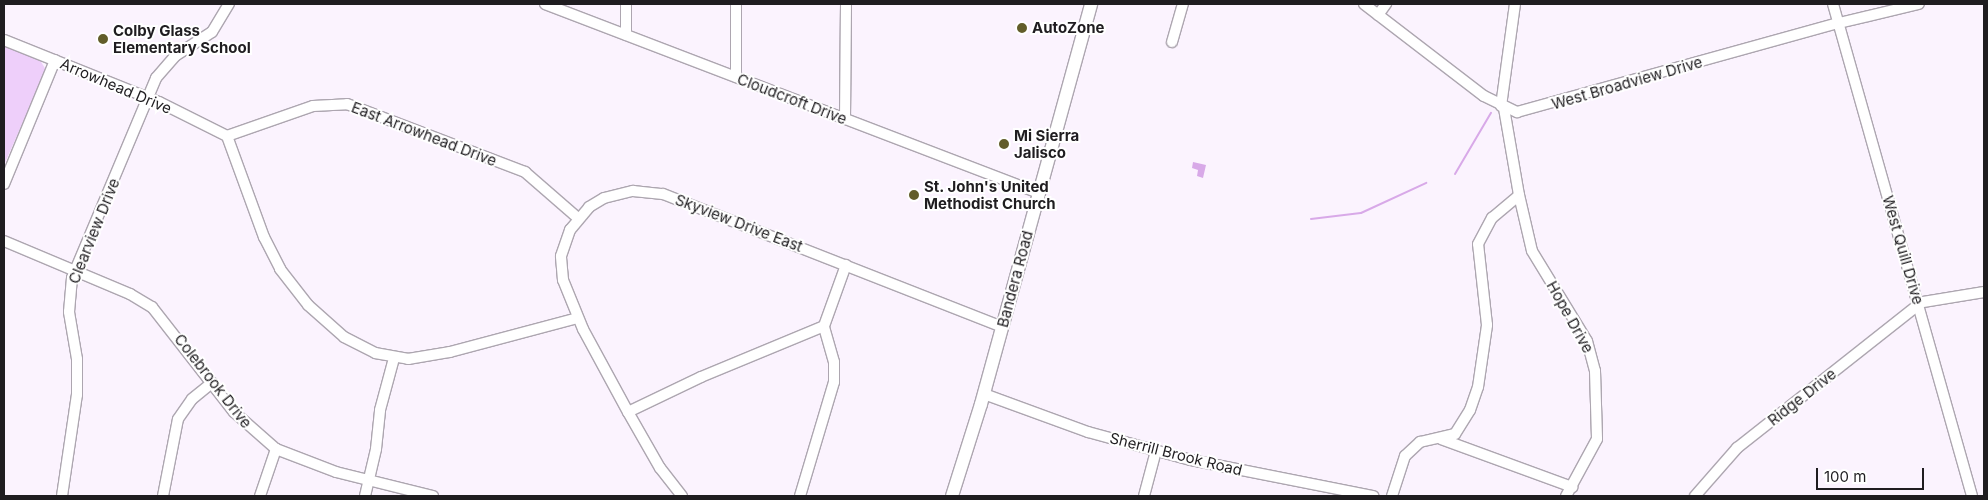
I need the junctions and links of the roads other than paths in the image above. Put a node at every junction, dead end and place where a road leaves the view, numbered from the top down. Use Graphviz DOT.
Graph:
graph roads {
  1 [pos="229,4"];
  2 [pos="545,4"];
  3 [pos="626,4"];
  4 [pos="736,4"];
  5 [pos="846,4"];
  6 [pos="1091,4"];
  7 [pos="1183,4"];
  8 [pos="1364,4"];
  9 [pos="1386,4"];
  10 [pos="1515,4"];
  11 [pos="1834,4"];
  12 [pos="1919,4"];
  13 [pos="1378,15"];
  14 [pos="1839,23"];
  15 [pos="626,35"];
  16 [pos="4,40"];
  17 [pos="1172,42"];
  18 [pos="55,60"];
  19 [pos="736,77"];
  20 [pos="148,98"];
  21 [pos="1502,107"];
  22 [pos="845,119"];
  23 [pos="228,136"];
  24 [pos="6,172"];
  25 [pos="4,184"];
  26 [pos="1039,193"];
  27 [pos="1519,195"];
  28 [pos="578,218"];
  29 [pos="4,241"];
  30 [pos="846,265"];
  31 [pos="75,271"];
  32 [pos="1984,292"];
  33 [pos="1918,304"];
  34 [pos="578,318"];
  35 [pos="824,326"];
  36 [pos="1002,328"];
  37 [pos="394,358"];
  38 [pos="212,383"];
  39 [pos="984,394"];
  40 [pos="628,412"];
  41 [pos="1442,439"];
  42 [pos="276,449"];
  43 [pos="1156,451"];
  44 [pos="369,479"];
  45 [pos="1572,487"];
  46 [pos="62,496"];
  47 [pos="163,496"];
  48 [pos="260,496"];
  49 [pos="365,496"];
  50 [pos="433,496"];
  51 [pos="682,496"];
  52 [pos="800,496"];
  53 [pos="952,496"];
  54 [pos="1144,496"];
  55 [pos="1373,496"];
  56 [pos="1392,496"];
  57 [pos="1566,496"];
  58 [pos="1695,496"];
  59 [pos="1972,496"];
  1 -- 20 [label="street, Clearview Drive"];
  2 -- 15 [label="street, Cloudcroft Drive"];
  3 -- 15 [label="street"];
  4 -- 19 [label="street"];
  5 -- 22 [label="street"];
  6 -- 26 [label="main road, Bandera Road"];
  7 -- 17 [label="street"];
  8 -- 13 [label="street"];
  9 -- 13 [label="street"];
  10 -- 21 [label="street, Hope Drive"];
  11 -- 14 [label="street, West Quill Drive"];
  12 -- 14 [label="street, West Broadview Drive"];
  13 -- 21 [label="street"];
  14 -- 21 [label="street, West Broadview Drive"];
  14 -- 33 [label="street, West Quill Drive"];
  15 -- 19 [label="street, Cloudcroft Drive"];
  16 -- 18 [label="street, Arrowhead Drive"];
  18 -- 20 [label="street, Arrowhead Drive"];
  18 -- 24 [label="street"];
  19 -- 22 [label="street, Cloudcroft Drive"];
  20 -- 23 [label="street, Arrowhead Drive"];
  20 -- 31 [label="street, Clearview Drive"];
  21 -- 27 [label="street, Hope Drive"];
  22 -- 26 [label="street, Cloudcroft Drive"];
  23 -- 28 [label="street, East Arrowhead Drive"];
  23 -- 37 [label="street"];
  24 -- 25 [label="street"];
  26 -- 36 [label="main road, Bandera Road"];
  27 -- 41 [label="street"];
  27 -- 45 [label="street, Hope Drive"];
  28 -- 30 [label="street, Skyview Drive East"];
  28 -- 34 [label="street, Skyview Drive East"];
  29 -- 31 [label="street, Colebrook Drive"];
  30 -- 35 [label="street"];
  30 -- 36 [label="street, Skyview Drive East"];
  31 -- 38 [label="street, Colebrook Drive"];
  31 -- 46 [label="street, Clearview Drive"];
  32 -- 33 [label="street, Ridge Drive"];
  33 -- 58 [label="street, Ridge Drive"];
  33 -- 59 [label="street, West Quill Drive"];
  34 -- 37 [label="street"];
  34 -- 40 [label="street, Skyview Drive East"];
  35 -- 40 [label="street"];
  35 -- 52 [label="street"];
  36 -- 39 [label="main road, Bandera Road"];
  37 -- 44 [label="street"];
  38 -- 42 [label="street, Colebrook Drive"];
  38 -- 47 [label="street"];
  39 -- 43 [label="street, Sherrill Brook Road"];
  39 -- 53 [label="main road, Bandera Road"];
  40 -- 51 [label="street, Skyview Drive East"];
  41 -- 45 [label="street"];
  41 -- 56 [label="street"];
  42 -- 44 [label="street, Colebrook Drive"];
  42 -- 48 [label="street"];
  43 -- 54 [label="street"];
  43 -- 55 [label="street, Sherrill Brook Road"];
  44 -- 49 [label="street"];
  44 -- 50 [label="street, Colebrook Drive"];
  45 -- 57 [label="street, Hope Drive"];
}
